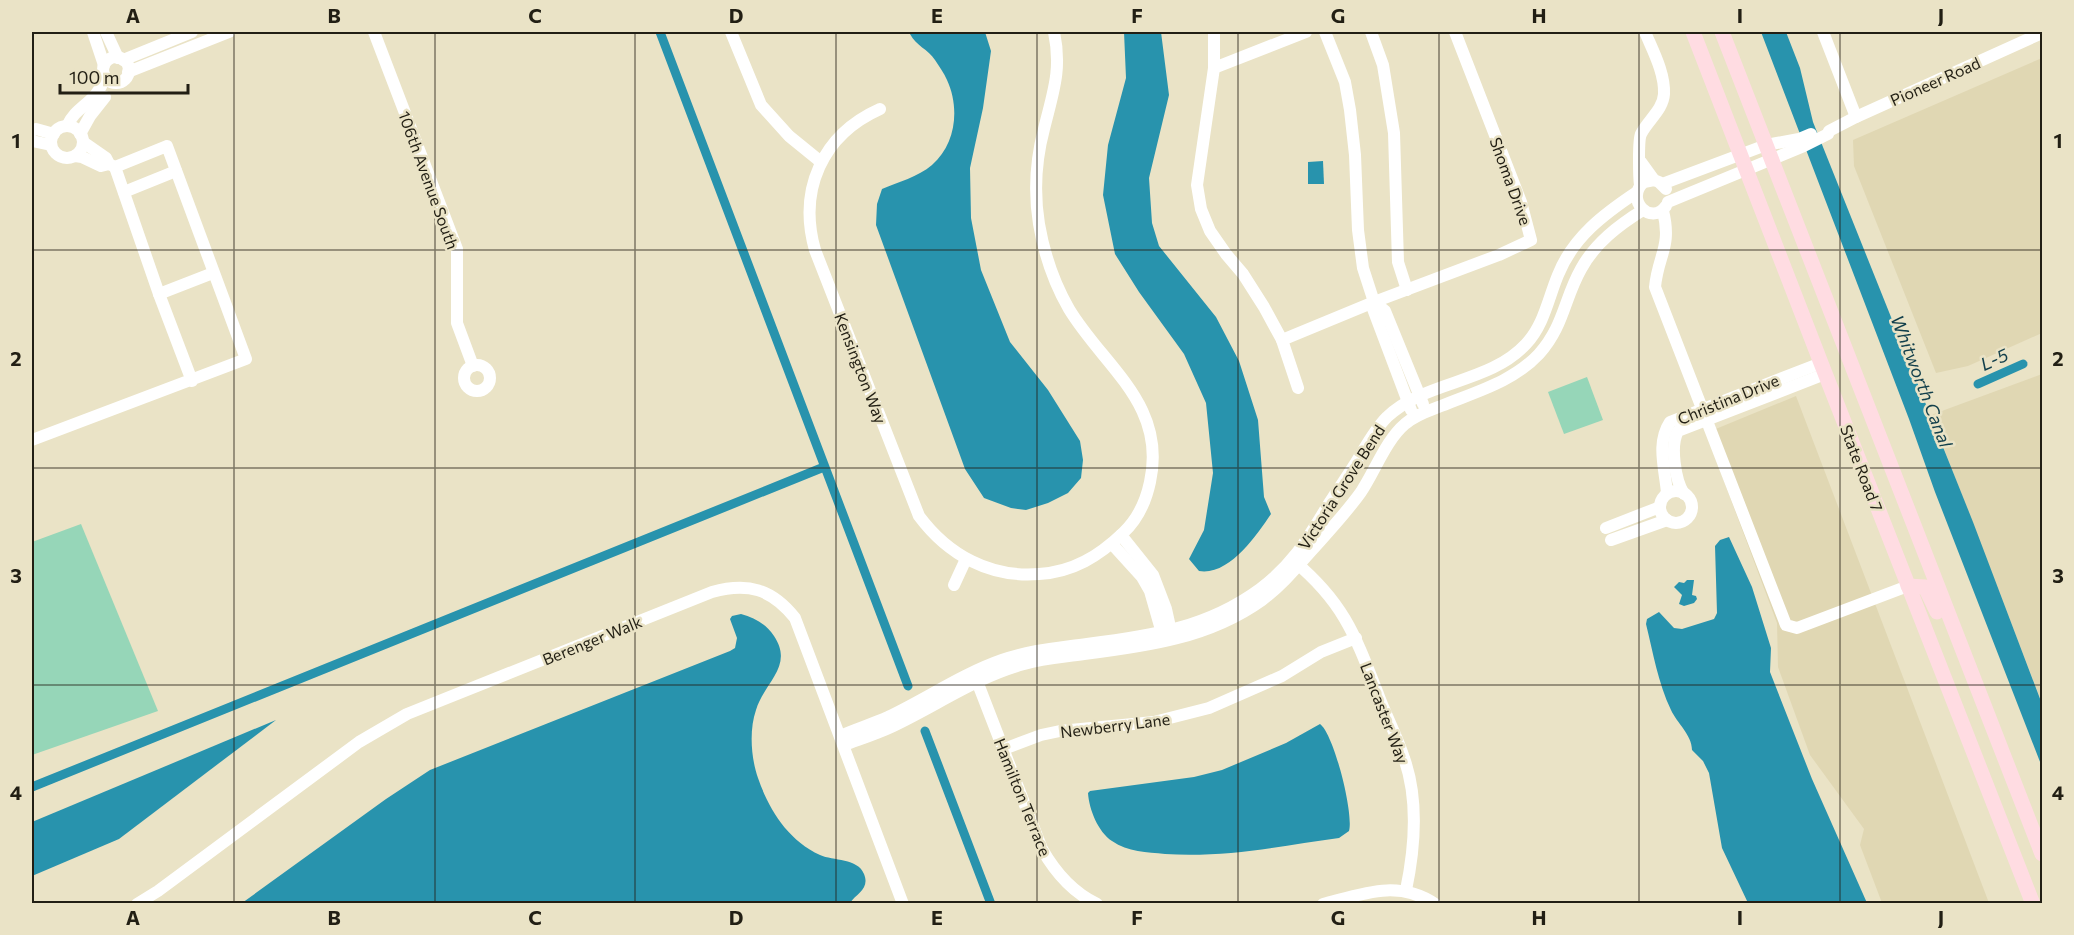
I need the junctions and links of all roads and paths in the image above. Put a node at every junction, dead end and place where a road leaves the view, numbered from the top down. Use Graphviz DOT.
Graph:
graph roads {
  1 [pos="93,32"];
  2 [pos="106,32"];
  3 [pos="192,32"];
  4 [pos="229,32"];
  5 [pos="374,32"];
  6 [pos="731,32"];
  7 [pos="1054,32"];
  8 [pos="1214,32"];
  9 [pos="1306,32"];
  10 [pos="1325,32"];
  11 [pos="1371,32"];
  12 [pos="1455,32"];
  13 [pos="1645,32"];
  14 [pos="1693,32"];
  15 [pos="1722,32"];
  16 [pos="1823,32"];
  17 [pos="2043,33"];
  18 [pos="120,59"];
  19 [pos="1214,68"];
  20 [pos="128,72"];
  21 [pos="108,75"];
  22 [pos="880,110"];
  23 [pos="1856,117"];
  24 [pos="67,126"];
  25 [pos="32,131"];
  26 [pos="82,138"];
  27 [pos="52,139"];
  28 [pos="32,141"];
  29 [pos="1768,152"];
  30 [pos="1741,154"];
  31 [pos="75,156"];
  32 [pos="821,162"];
  33 [pos="1641,162"];
  34 [pos="112,166"];
  35 [pos="1747,169"];
  36 [pos="176,171"];
  37 [pos="1658,182"];
  38 [pos="1639,188"];
  39 [pos="124,192"];
  40 [pos="1657,209"];
  41 [pos="213,273"];
  42 [pos="1407,290"];
  43 [pos="159,294"];
  44 [pos="1374,302"];
  45 [pos="1282,340"];
  46 [pos="473,366"];
  47 [pos="1823,369"];
  48 [pos="192,381"];
  49 [pos="1298,388"];
  50 [pos="1420,397"];
  51 [pos="1408,403"];
  52 [pos="1426,412"];
  53 [pos="1705,414"];
  54 [pos="1414,417"];
  55 [pos="32,440"];
  56 [pos="1863,471"];
  57 [pos="1667,493"];
  58 [pos="1684,494"];
  59 [pos="1660,507"];
  60 [pos="1666,520"];
  61 [pos="1914,526"];
  62 [pos="1116,539"];
  63 [pos="966,559"];
  64 [pos="1296,563"];
  65 [pos="954,585"];
  66 [pos="1908,586"];
  67 [pos="1168,636"];
  68 [pos="1356,638"];
  69 [pos="976,676"];
  70 [pos="1989,718"];
  71 [pos="842,740"];
  72 [pos="1004,749"];
  73 [pos="2043,854"];
  74 [pos="1406,890"];
  75 [pos="137,903"];
  76 [pos="903,903"];
  77 [pos="1097,903"];
  78 [pos="1323,903"];
  79 [pos="1435,903"];
  80 [pos="2033,903"];
  1 -- 21 [label="street"];
  2 -- 18 [label="street"];
  3 -- 18 [label="street"];
  4 -- 20 [label="street"];
  5 -- 46 [label="street, 106th Avenue South"];
  6 -- 32 [label="street"];
  7 -- 62 [label="street, Kensington Way"];
  8 -- 19 [label="street"];
  9 -- 19 [label="street"];
  10 -- 44 [label="street"];
  11 -- 42 [label="street"];
  12 -- 42 [label="street, Shoma Drive"];
  13 -- 33 [label="street"];
  14 -- 30 [label="main road, State Road 7"];
  15 -- 29 [label="main road, State Road 7"];
  16 -- 23 [label="street"];
  17 -- 23 [label="street, Pioneer Road"];
  18 -- 20 [label="street"];
  18 -- 21 [label="street"];
  19 -- 45 [label="street"];
  20 -- 21 [label="street"];
  21 -- 24 [label="street"];
  21 -- 26 [label="street"];
  22 -- 32 [label="street, Kensington Way"];
  23 -- 29 [label="street, Pioneer Road"];
  24 -- 26 [label="street"];
  24 -- 27 [label="street"];
  25 -- 27 [label="street"];
  26 -- 31 [label="street"];
  26 -- 34 [label="street"];
  27 -- 28 [label="street"];
  27 -- 31 [label="street"];
  29 -- 30 [label="street"];
  29 -- 35 [label="street, Victoria Grove Bend"];
  29 -- 61 [label="main road, State Road 7"];
  30 -- 35 [label="main road, State Road 7"];
  30 -- 37 [label="street"];
  31 -- 34 [label="street"];
  32 -- 63 [label="street, Kensington Way"];
  33 -- 37 [label="street"];
  33 -- 38 [label="street"];
  34 -- 36 [label="street"];
  34 -- 39 [label="street"];
  35 -- 40 [label="street, Victoria Grove Bend"];
  35 -- 47 [label="main road, State Road 7"];
  36 -- 39 [label="street"];
  36 -- 41 [label="street"];
  37 -- 38 [label="street"];
  37 -- 40 [label="street"];
  38 -- 40 [label="street"];
  38 -- 50 [label="street, Victoria Grove Bend"];
  39 -- 43 [label="street"];
  40 -- 52 [label="street, Victoria Grove Bend"];
  40 -- 53 [label="street"];
  41 -- 43 [label="street"];
  41 -- 48 [label="street"];
  42 -- 44 [label="street, Shoma Drive"];
  43 -- 48 [label="street"];
  44 -- 45 [label="street, Shoma Drive"];
  44 -- 50 [label="street"];
  44 -- 51 [label="street"];
  45 -- 49 [label="street"];
  47 -- 53 [label="street, Christina Drive"];
  47 -- 56 [label="main road, State Road 7"];
  48 -- 55 [label="street"];
  50 -- 51 [label="street, Victoria Grove Bend"];
  50 -- 52 [label="street"];
  51 -- 54 [label="street"];
  51 -- 64 [label="street, Victoria Grove Bend"];
  52 -- 54 [label="street, Victoria Grove Bend"];
  53 -- 57 [label="street, Christina Drive"];
  53 -- 58 [label="street, Christina Drive"];
  53 -- 66 [label="street"];
  54 -- 64 [label="street, Victoria Grove Bend"];
  56 -- 61 [label="main road"];
  56 -- 66 [label="main road, State Road 7"];
  57 -- 58 [label="street"];
  57 -- 59 [label="street"];
  58 -- 60 [label="street"];
  59 -- 60 [label="street"];
  59 -- 60 [label="street"];
  61 -- 70 [label="main road, State Road 7"];
  62 -- 63 [label="street, Kensington Way"];
  62 -- 67 [label="street"];
  63 -- 65 [label="street"];
  64 -- 67 [label="street, Victoria Grove Bend"];
  64 -- 68 [label="street, Lancaster Way"];
  66 -- 70 [label="main road"];
  66 -- 80 [label="main road, State Road 7"];
  67 -- 69 [label="street, Victoria Grove Bend"];
  68 -- 72 [label="street, Newberry Lane"];
  68 -- 74 [label="street, Lancaster Way"];
  69 -- 71 [label="street, Victoria Grove Bend"];
  69 -- 72 [label="street, Hamilton Terrace"];
  70 -- 73 [label="main road, State Road 7"];
  71 -- 75 [label="street, Berenger Walk"];
  71 -- 76 [label="street, Berenger Walk"];
  72 -- 77 [label="street, Hamilton Terrace"];
  74 -- 78 [label="street"];
  74 -- 79 [label="street"];
}
